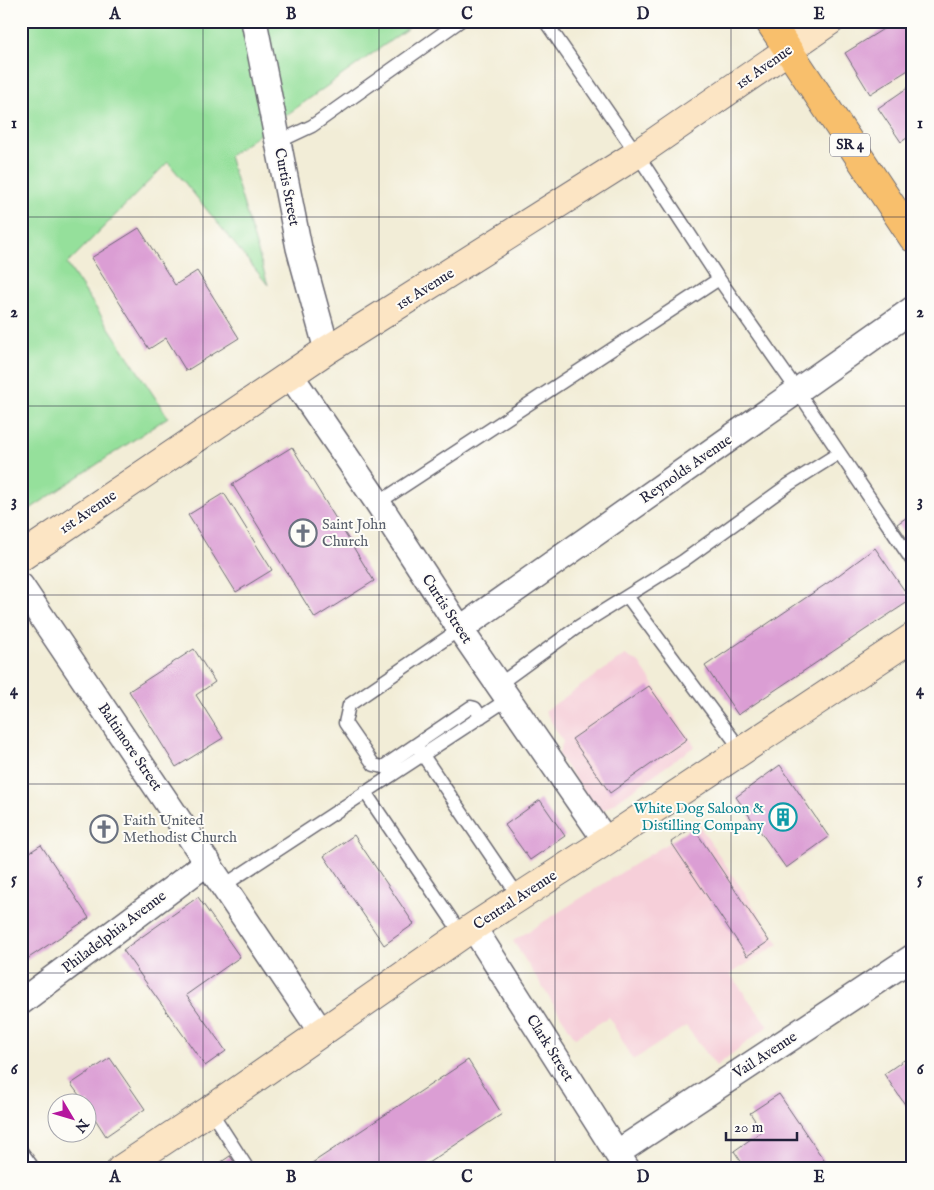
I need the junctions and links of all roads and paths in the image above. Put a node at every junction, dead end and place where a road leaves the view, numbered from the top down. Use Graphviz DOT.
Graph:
graph roads {
  1 [pos="254,21"];
  2 [pos="460,21"];
  3 [pos="545,21"];
  4 [pos="769,21"];
  5 [pos="830,21"];
  6 [pos="788,50"];
  7 [pos="278,142"];
  8 [pos="637,154"];
  9 [pos="913,238"];
  10 [pos="719,279"];
  11 [pos="913,309"];
  12 [pos="327,350"];
  13 [pos="291,376"];
  14 [pos="797,390"];
  15 [pos="839,452"];
  16 [pos="378,503"];
  17 [pos="21,557"];
  18 [pos="913,562"];
  19 [pos="21,586"];
  20 [pos="627,596"];
  21 [pos="460,630"];
  22 [pos="913,637"];
  23 [pos="503,692"];
  24 [pos="420,750"];
  25 [pos="742,751"];
  26 [pos="366,792"];
  27 [pos="606,842"];
  28 [pos="208,862"];
  29 [pos="223,886"];
  30 [pos="519,898"];
  31 [pos="468,931"];
  32 [pos="913,957"];
  33 [pos="21,1002"];
  34 [pos="322,1033"];
  35 [pos="210,1110"];
  36 [pos="21,1151"];
  37 [pos="622,1161"];
  38 [pos="34,1169"];
  39 [pos="121,1169"];
  40 [pos="248,1169"];
  1 -- 7 [label="street, Curtis Street"];
  2 -- 7 [label="lane"];
  3 -- 8 [label="lane"];
  4 -- 6 [label="main road, SR 4"];
  5 -- 6 [label="street, 1st Avenue"];
  6 -- 8 [label="street, 1st Avenue"];
  6 -- 9 [label="main road, SR 4"];
  7 -- 12 [label="street, Curtis Street"];
  8 -- 10 [label="lane"];
  8 -- 12 [label="street, 1st Avenue"];
  10 -- 14 [label="lane"];
  10 -- 16 [label="lane"];
  11 -- 14 [label="street, Reynolds Avenue"];
  12 -- 13 [label="street, 1st Avenue"];
  13 -- 16 [label="street, Curtis Street"];
  13 -- 17 [label="street, 1st Avenue"];
  14 -- 15 [label="lane"];
  14 -- 21 [label="street, Reynolds Avenue"];
  15 -- 18 [label="lane"];
  15 -- 20 [label="lane"];
  16 -- 21 [label="street, Curtis Street"];
  19 -- 28 [label="street, Baltimore Street"];
  20 -- 23 [label="lane"];
  20 -- 25 [label="lane"];
  21 -- 23 [label="street, Curtis Street"];
  21 -- 24 [label="lane"];
  22 -- 25 [label="street, Central Avenue"];
  23 -- 24 [label="lane"];
  23 -- 27 [label="street, Curtis Street"];
  24 -- 26 [label="lane"];
  24 -- 30 [label="lane"];
  25 -- 27 [label="street, Central Avenue"];
  26 -- 29 [label="lane"];
  26 -- 31 [label="lane"];
  27 -- 30 [label="street, Central Avenue"];
  28 -- 29 [label="street, Baltimore Street"];
  28 -- 33 [label="street, Philadelphia Avenue"];
  29 -- 34 [label="street, Baltimore Street"];
  30 -- 31 [label="street, Central Avenue"];
  31 -- 34 [label="street, Central Avenue"];
  31 -- 37 [label="street, Clark Street"];
  32 -- 37 [label="street, Vail Avenue"];
  34 -- 35 [label="street, Central Avenue"];
  35 -- 39 [label="street, Central Avenue"];
  35 -- 40 [label="lane"];
  36 -- 38 [label="lane"];
}
